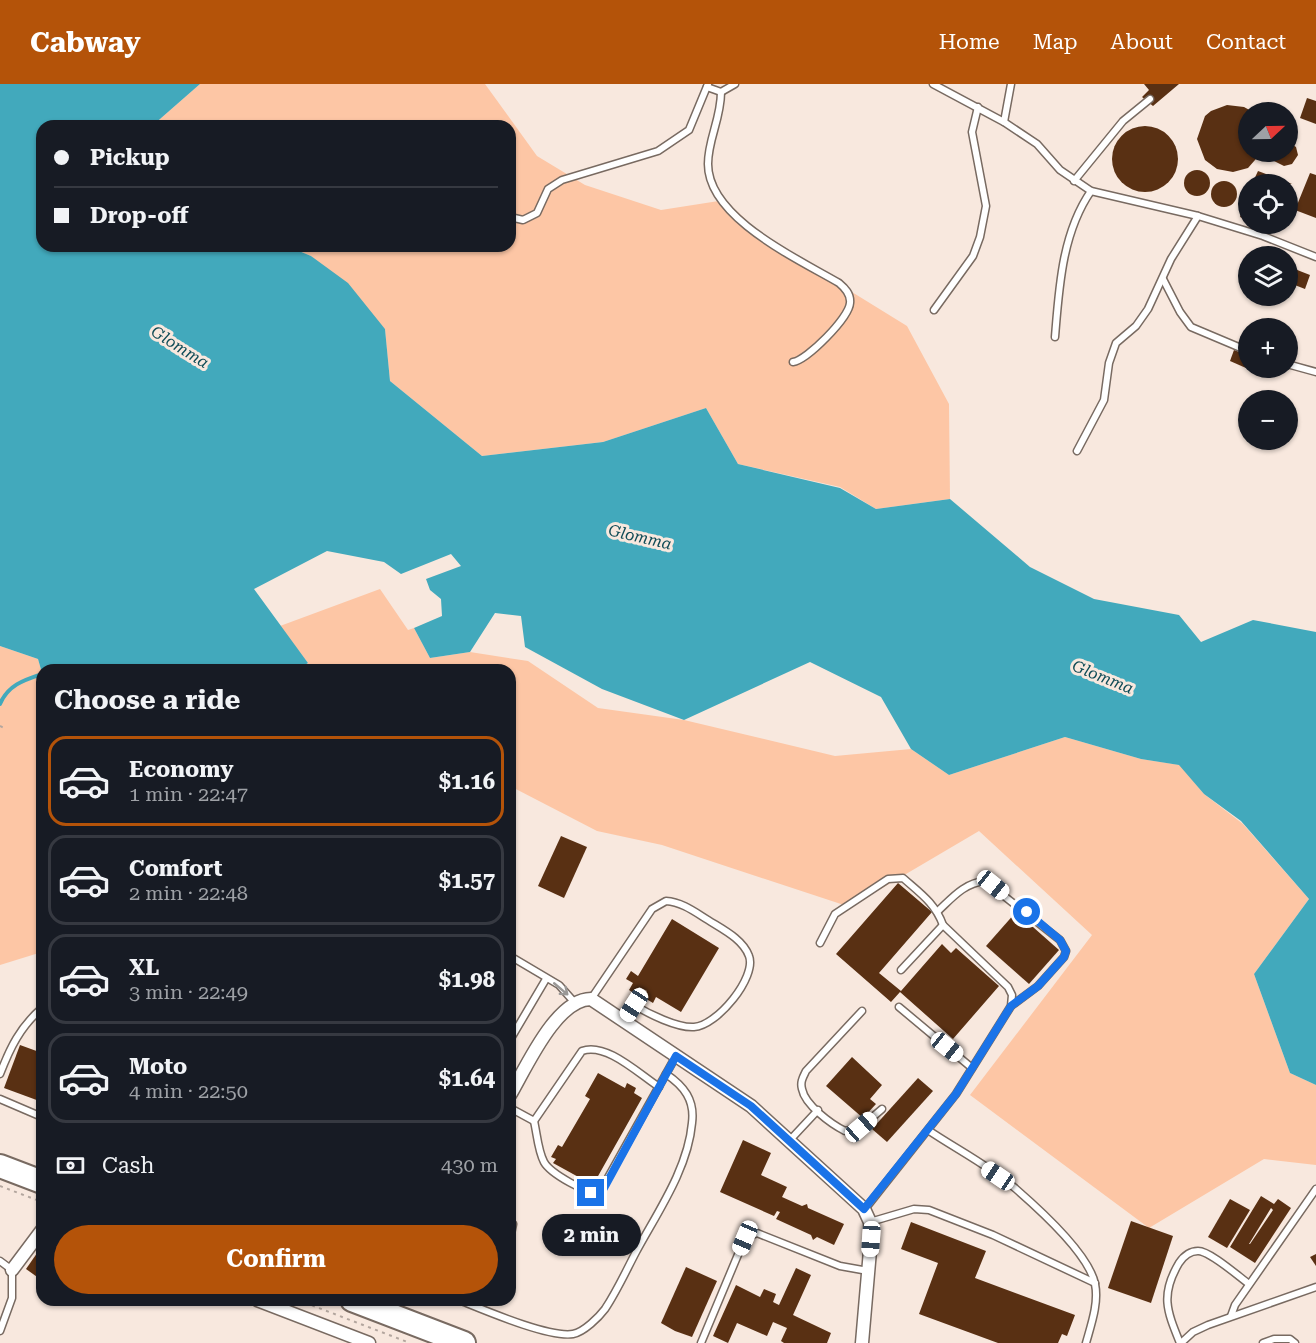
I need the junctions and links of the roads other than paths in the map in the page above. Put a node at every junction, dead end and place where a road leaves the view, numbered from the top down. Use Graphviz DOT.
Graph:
graph roads {
  1 [pos="735,84"];
  2 [pos="933,84"];
  3 [pos="1011,84"];
  4 [pos="708,85"];
  5 [pos="721,92"];
  6 [pos="1150,99"];
  7 [pos="978,107"];
  8 [pos="1004,122"];
  9 [pos="1074,181"];
  10 [pos="1091,191"];
  11 [pos="1198,216"];
  12 [pos="516,218"];
  13 [pos="1316,257"];
  14 [pos="1163,279"];
  15 [pos="934,310"];
  16 [pos="1054,337"];
  17 [pos="1238,347"];
  18 [pos="793,362"];
  19 [pos="1298,367"];
  20 [pos="1316,372"];
  21 [pos="1077,451"];
  22 [pos="938,911"];
  23 [pos="943,925"];
  24 [pos="820,943"];
  25 [pos="516,960"];
  26 [pos="901,970"];
  27 [pos="546,979"];
  28 [pos="591,999"];
  29 [pos="575,1003"];
  30 [pos="1011,1006"];
  31 [pos="899,1007"];
  32 [pos="862,1011"];
  33 [pos="36,1013"];
  34 [pos="624,1020"];
  35 [pos="516,1030"];
  36 [pos="676,1056"];
  37 [pos="972,1068"];
  38 [pos="0,1074"];
  39 [pos="666,1074"];
  40 [pos="516,1085"];
  41 [pos="659,1087"];
  42 [pos="0,1099"];
  43 [pos="882,1109"];
  44 [pos="818,1110"];
  45 [pos="516,1111"];
  46 [pos="36,1114"];
  47 [pos="534,1121"];
  48 [pos="928,1130"];
  49 [pos="790,1140"];
  50 [pos="0,1166"];
  51 [pos="36,1180"];
  52 [pos="1316,1188"];
  53 [pos="864,1209"];
  54 [pos="870,1222"];
  55 [pos="36,1238"];
  56 [pos="0,1261"];
  57 [pos="12,1270"];
  58 [pos="868,1270"];
  59 [pos="1095,1284"];
  60 [pos="1249,1284"];
  61 [pos="1316,1287"];
  62 [pos="273,1306"];
  63 [pos="474,1306"];
  64 [pos="390,1307"];
  65 [pos="479,1308"];
  66 [pos="1231,1317"];
  67 [pos="0,1332"];
  68 [pos="369,1343"];
  69 [pos="464,1343"];
  70 [pos="701,1343"];
  71 [pos="862,1343"];
  72 [pos="1086,1343"];
  73 [pos="1181,1343"];
  74 [pos="1263,1343"];
  75 [pos="1295,1343"];
  1 -- 5 [label="lane"];
  2 -- 7 [label="lane"];
  3 -- 8 [label="lane"];
  4 -- 5 [label="lane"];
  4 -- 12 [label="lane"];
  5 -- 18 [label="lane"];
  6 -- 9 [label="lane"];
  7 -- 8 [label="lane"];
  7 -- 15 [label="lane"];
  8 -- 9 [label="lane"];
  9 -- 10 [label="lane"];
  10 -- 11 [label="lane"];
  10 -- 16 [label="lane"];
  11 -- 13 [label="lane"];
  11 -- 14 [label="lane"];
  14 -- 17 [label="lane"];
  14 -- 21 [label="lane"];
  19 -- 20 [label="lane"];
  22 -- 23 [label="lane"];
  22 -- 24 [label="lane"];
  22 -- 30 [label="lane"];
  23 -- 26 [label="lane"];
  23 -- 30 [label="lane"];
  25 -- 27 [label="lane"];
  27 -- 29 [label="lane, one-way"];
  27 -- 35 [label="lane"];
  28 -- 29 [label="street"];
  28 -- 34 [label="street"];
  28 -- 34 [label="lane"];
  29 -- 40 [label="street"];
  30 -- 37 [label="lane"];
  31 -- 37 [label="lane"];
  32 -- 44 [label="lane"];
  33 -- 38 [label="lane"];
  34 -- 36 [label="street"];
  36 -- 39 [label="lane"];
  36 -- 49 [label="street"];
  37 -- 48 [label="lane"];
  39 -- 41 [label="lane"];
  39 -- 65 [label="lane"];
  41 -- 47 [label="lane"];
  41 -- 47 [label="lane"];
  42 -- 46 [label="lane"];
  43 -- 44 [label="lane"];
  44 -- 49 [label="lane"];
  45 -- 47 [label="lane"];
  48 -- 53 [label="lane"];
  48 -- 59 [label="lane"];
  49 -- 53 [label="street"];
  50 -- 51 [label="highway"];
  52 -- 60 [label="lane"];
  53 -- 54 [label="street"];
  54 -- 58 [label="street"];
  54 -- 59 [label="lane"];
  55 -- 57 [label="street"];
  56 -- 57 [label="lane"];
  57 -- 67 [label="lane"];
  58 -- 70 [label="lane"];
  58 -- 71 [label="street"];
  59 -- 72 [label="lane"];
  60 -- 66 [label="lane"];
  60 -- 73 [label="lane"];
  61 -- 66 [label="lane"];
  62 -- 68 [label="street"];
  63 -- 65 [label="lane"];
  64 -- 69 [label="highway"];
  66 -- 73 [label="lane"];
  74 -- 75 [label="lane"];
}
